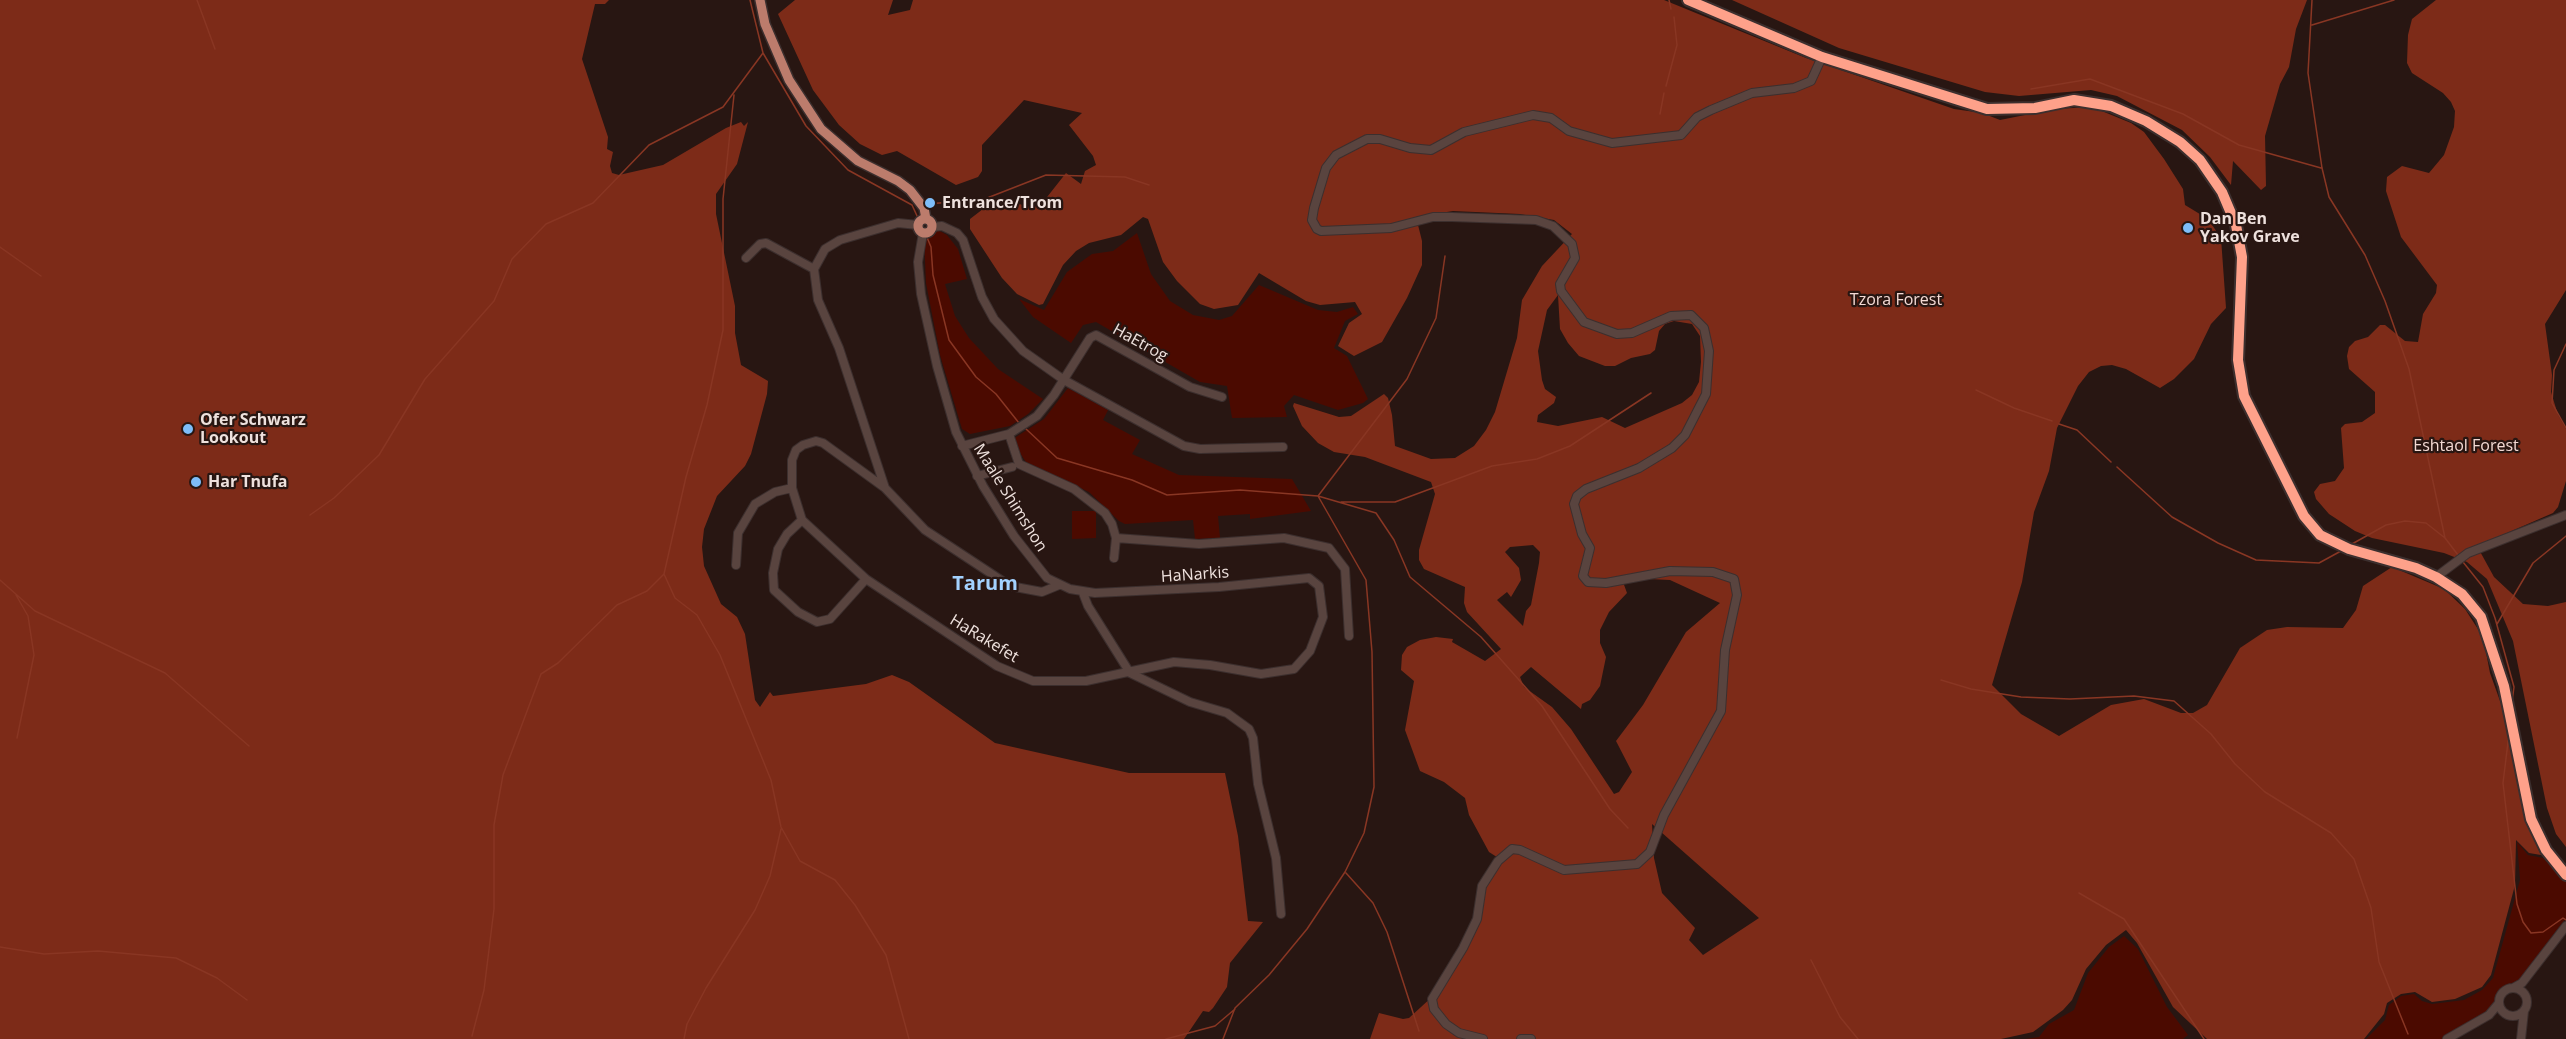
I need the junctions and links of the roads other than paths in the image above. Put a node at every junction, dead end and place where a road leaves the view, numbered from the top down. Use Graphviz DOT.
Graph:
graph roads {
  1 [pos="760,0"];
  2 [pos="1688,0"];
  3 [pos="1822,57"];
  4 [pos="922,226"];
  5 [pos="932,227"];
  6 [pos="746,258"];
  7 [pos="814,269"];
  8 [pos="1064,380"];
  9 [pos="1222,397"];
  10 [pos="1009,434"];
  11 [pos="962,446"];
  12 [pos="1283,447"];
  13 [pos="1012,468"];
  14 [pos="977,476"];
  15 [pos="792,488"];
  16 [pos="885,488"];
  17 [pos="2566,515"];
  18 [pos="802,520"];
  19 [pos="1116,538"];
  20 [pos="1114,558"];
  21 [pos="736,565"];
  22 [pos="2436,577"];
  23 [pos="1309,578"];
  24 [pos="866,579"];
  25 [pos="1059,585"];
  26 [pos="1083,592"];
  27 [pos="1349,636"];
  28 [pos="1130,673"];
  29 [pos="2527,800"];
  30 [pos="2566,869"];
  31 [pos="2566,875"];
  32 [pos="1281,914"];
  33 [pos="2566,926"];
  34 [pos="2566,933"];
  35 [pos="2512,988"];
  36 [pos="2525,995"];
  37 [pos="2499,1003"];
  38 [pos="2524,1011"];
  39 [pos="2489,1015"];
  40 [pos="2508,1015"];
  41 [pos="2522,1035"];
  42 [pos="1483,1039"];
  43 [pos="1521,1039"];
  44 [pos="1531,1039"];
  45 [pos="2447,1039"];
  1 -- 4 [label="main road"];
  2 -- 3 [label="highway"];
  3 -- 22 [label="highway"];
  3 -- 42 [label="street"];
  4 -- 5 [label="main road"];
  4 -- 7 [label="street"];
  4 -- 11 [label="street, Maale Shimshon"];
  5 -- 8 [label="street"];
  6 -- 7 [label="street"];
  7 -- 16 [label="street"];
  8 -- 9 [label="street, HaEtrog"];
  8 -- 10 [label="street"];
  8 -- 12 [label="street"];
  10 -- 11 [label="street"];
  10 -- 19 [label="street"];
  11 -- 14 [label="street, Maale Shimshon"];
  13 -- 14 [label="street"];
  14 -- 25 [label="street, Maale Shimshon"];
  15 -- 16 [label="street, HaRakefet"];
  15 -- 18 [label="street, HaRakefet"];
  15 -- 21 [label="street"];
  16 -- 25 [label="street"];
  17 -- 22 [label="street"];
  18 -- 24 [label="street, HaRakefet"];
  18 -- 24 [label="street"];
  19 -- 20 [label="street"];
  19 -- 27 [label="street"];
  22 -- 29 [label="highway"];
  23 -- 26 [label="street, HaNarkis"];
  23 -- 28 [label="street, HaRakefet"];
  24 -- 28 [label="street, HaRakefet"];
  25 -- 26 [label="street, Maale Shimshon"];
  26 -- 28 [label="street"];
  28 -- 32 [label="street"];
  29 -- 30 [label="highway"];
  29 -- 31 [label="highway"];
  33 -- 35 [label="street"];
  34 -- 36 [label="street"];
  35 -- 36 [label="street"];
  35 -- 37 [label="street"];
  36 -- 38 [label="street"];
  37 -- 39 [label="street"];
  37 -- 40 [label="street"];
  38 -- 40 [label="street"];
  38 -- 41 [label="street"];
  39 -- 40 [label="street"];
  39 -- 45 [label="street"];
  40 -- 41 [label="street"];
  43 -- 44 [label="street"];
}
